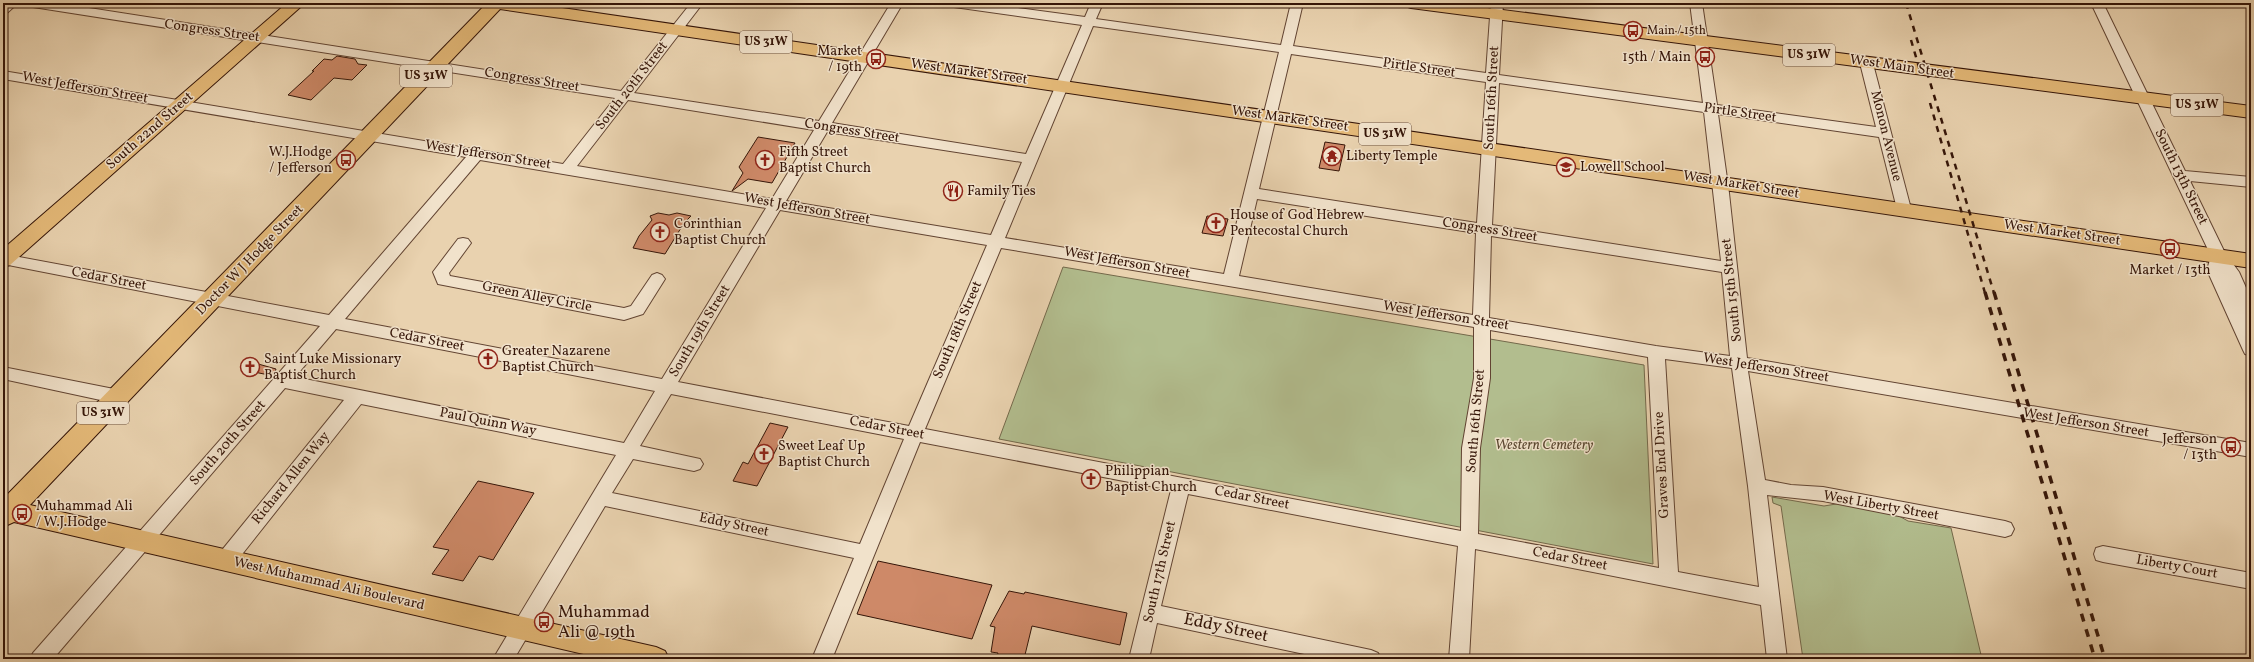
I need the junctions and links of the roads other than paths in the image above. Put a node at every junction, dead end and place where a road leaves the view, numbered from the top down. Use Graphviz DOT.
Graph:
graph roads {
  1 [pos="12,3"];
  2 [pos="33,3"];
  3 [pos="297,3"];
  4 [pos="495,3"];
  5 [pos="696,3"];
  6 [pos="897,3"];
  7 [pos="954,3"];
  8 [pos="1097,3"];
  9 [pos="1297,3"];
  10 [pos="1411,3"];
  11 [pos="1696,3"];
  12 [pos="2097,3"];
  13 [pos="1497,9"];
  14 [pos="3,10"];
  15 [pos="1089,22"];
  16 [pos="676,29"];
  17 [pos="257,38"];
  18 [pos="1703,40"];
  19 [pos="1286,49"];
  20 [pos="864,57"];
  21 [pos="1867,62"];
  22 [pos="437,65"];
  23 [pos="3,75"];
  24 [pos="1493,78"];
  25 [pos="1062,86"];
  26 [pos="624,95"];
  27 [pos="2144,98"];
  28 [pos="180,104"];
  29 [pos="1711,109"];
  30 [pos="2251,112"];
  31 [pos="1270,117"];
  32 [pos="823,126"];
  33 [pos="1884,133"];
  34 [pos="369,135"];
  35 [pos="1489,148"];
  36 [pos="477,154"];
  37 [pos="1031,159"];
  38 [pos="567,169"];
  39 [pos="2181,175"];
  40 [pos="1721,181"];
  41 [pos="2251,182"];
  42 [pos="1251,193"];
  43 [pos="777,203"];
  44 [pos="1904,209"];
  45 [pos="1484,230"];
  46 [pos="997,240"];
  47 [pos="463,243"];
  48 [pos="2219,256"];
  49 [pos="3,259"];
  50 [pos="2251,261"];
  51 [pos="1730,268"];
  52 [pos="657,279"];
  53 [pos="1230,280"];
  54 [pos="212,299"];
  55 [pos="2251,317"];
  56 [pos="332,322"];
  57 [pos="1481,322"];
  58 [pos="2251,350"];
  59 [pos="1656,352"];
  60 [pos="1739,363"];
  61 [pos="3,373"];
  62 [pos="281,381"];
  63 [pos="667,386"];
  64 [pos="357,396"];
  65 [pos="119,397"];
  66 [pos="915,433"];
  67 [pos="2251,450"];
  68 [pos="629,451"];
  69 [pos="694,464"];
  70 [pos="1181,484"];
  71 [pos="1757,486"];
  72 [pos="601,496"];
  73 [pos="5,512"];
  74 [pos="2005,529"];
  75 [pos="1468,539"];
  76 [pos="143,542"];
  77 [pos="867,553"];
  78 [pos="2103,554"];
  79 [pos="225,561"];
  80 [pos="1669,578"];
  81 [pos="2251,581"];
  82 [pos="1770,598"];
  83 [pos="1150,613"];
  84 [pos="522,628"];
  85 [pos="40,659"];
  86 [pos="503,659"];
  87 [pos="656,659"];
  88 [pos="822,659"];
  89 [pos="1139,659"];
  90 [pos="1371,659"];
  91 [pos="1458,659"];
  92 [pos="1777,659"];
  1 -- 14 [label="street"];
  2 -- 17 [label="street, Congress Street"];
  3 -- 17 [label="main road, South 22nd Street"];
  4 -- 16 [label="main road, West Market Street / US 31W"];
  4 -- 22 [label="main road, Doctor W J Hodge Street / US 31W"];
  5 -- 16 [label="street, South 20th Street"];
  6 -- 20 [label="street, South 19th Street"];
  7 -- 15 [label="street, Pirtle Street"];
  8 -- 15 [label="street, South 18th Street"];
  9 -- 19 [label="street"];
  10 -- 13 [label="main road, West Main Street / US 31W"];
  11 -- 18 [label="street, South 15th Street"];
  12 -- 27 [label="street, South 13th Street"];
  13 -- 18 [label="main road, West Main Street / US 31W"];
  13 -- 24 [label="street, South 16th Street"];
  15 -- 19 [label="street, Pirtle Street"];
  15 -- 25 [label="street, South 18th Street"];
  16 -- 20 [label="main road, West Market Street / US 31W"];
  16 -- 26 [label="street, South 20th Street"];
  17 -- 22 [label="street, Congress Street"];
  17 -- 28 [label="main road, South 22nd Street"];
  18 -- 21 [label="main road, West Main Street / US 31W"];
  18 -- 29 [label="street, South 15th Street"];
  19 -- 24 [label="street, Pirtle Street"];
  19 -- 31 [label="street"];
  20 -- 25 [label="main road, West Market Street / US 31W"];
  20 -- 32 [label="street, South 19th Street"];
  21 -- 27 [label="main road, West Main Street / US 31W"];
  21 -- 33 [label="street, Monon Avenue"];
  22 -- 26 [label="street, Congress Street"];
  22 -- 34 [label="main road, Doctor W J Hodge Street / US 31W"];
  23 -- 28 [label="street, West Jefferson Street"];
  24 -- 29 [label="street, Pirtle Street"];
  24 -- 35 [label="street, South 16th Street"];
  25 -- 31 [label="main road, West Market Street / US 31W"];
  25 -- 37 [label="street, South 18th Street"];
  26 -- 32 [label="street, Congress Street"];
  26 -- 38 [label="street, South 20th Street"];
  27 -- 30 [label="main road, West Main Street / US 31W"];
  27 -- 39 [label="street, South 13th Street"];
  28 -- 34 [label="street, West Jefferson Street"];
  28 -- 49 [label="main road, South 22nd Street"];
  29 -- 33 [label="street, Pirtle Street"];
  29 -- 40 [label="street, South 15th Street"];
  31 -- 35 [label="main road, West Market Street / US 31W"];
  31 -- 42 [label="street"];
  32 -- 37 [label="street, Congress Street"];
  32 -- 43 [label="street, South 19th Street"];
  33 -- 44 [label="street, Monon Avenue"];
  34 -- 36 [label="street, West Jefferson Street"];
  34 -- 54 [label="main road, Doctor W J Hodge Street / US 31W"];
  35 -- 40 [label="main road, West Market Street / US 31W"];
  35 -- 45 [label="street, South 16th Street"];
  36 -- 38 [label="street, West Jefferson Street"];
  36 -- 56 [label="street, South 20th Street"];
  37 -- 46 [label="street, South 18th Street"];
  38 -- 43 [label="street, West Jefferson Street"];
  39 -- 41 [label="street"];
  39 -- 48 [label="street, South 13th Street"];
  40 -- 44 [label="main road, West Market Street / US 31W"];
  40 -- 51 [label="street, South 15th Street"];
  42 -- 45 [label="street, Congress Street"];
  42 -- 53 [label="street"];
  43 -- 46 [label="street, West Jefferson Street"];
  43 -- 63 [label="street, South 19th Street"];
  44 -- 48 [label="main road, West Market Street / US 31W"];
  45 -- 51 [label="street, Congress Street"];
  45 -- 57 [label="street, South 16th Street"];
  46 -- 53 [label="street, West Jefferson Street"];
  46 -- 66 [label="street, South 18th Street"];
  47 -- 52 [label="street, Green Alley Circle"];
  48 -- 50 [label="main road, West Market Street / US 31W"];
  48 -- 55 [label="street, South 13th Street"];
  48 -- 58 [label="street, South 13th Street"];
  49 -- 54 [label="street, Cedar Street"];
  51 -- 60 [label="street, South 15th Street"];
  53 -- 57 [label="street, West Jefferson Street"];
  54 -- 56 [label="street, Cedar Street"];
  54 -- 65 [label="main road, Doctor W J Hodge Street / US 31W"];
  56 -- 62 [label="street, South 20th Street"];
  56 -- 63 [label="street, Cedar Street"];
  57 -- 59 [label="street, West Jefferson Street"];
  57 -- 75 [label="street, South 16th Street"];
  59 -- 60 [label="street, West Jefferson Street"];
  59 -- 80 [label="street, Graves End Drive"];
  60 -- 67 [label="street, West Jefferson Street"];
  60 -- 71 [label="street, South 15th Street"];
  61 -- 65 [label="street"];
  62 -- 64 [label="street, Paul Quinn Way"];
  62 -- 76 [label="street, South 20th Street"];
  63 -- 66 [label="street, Cedar Street"];
  63 -- 68 [label="street, South 19th Street"];
  64 -- 68 [label="street, Paul Quinn Way"];
  64 -- 79 [label="street, Richard Allen Way"];
  65 -- 73 [label="main road, Doctor W J Hodge Street / US 31W"];
  66 -- 70 [label="street, Cedar Street"];
  66 -- 77 [label="street, South 18th Street"];
  68 -- 69 [label="street, Paul Quinn Way"];
  68 -- 72 [label="street, South 19th Street"];
  70 -- 75 [label="street, Cedar Street"];
  70 -- 83 [label="street, South 17th Street"];
  71 -- 74 [label="street, West Liberty Street"];
  71 -- 82 [label="street, South 15th Street"];
  72 -- 77 [label="street, Eddy Street"];
  72 -- 84 [label="street, South 19th Street"];
  73 -- 76 [label="main road, West Muhammad Ali Boulevard"];
  75 -- 80 [label="street, Cedar Street"];
  75 -- 91 [label="street, South 16th Street"];
  76 -- 79 [label="main road, West Muhammad Ali Boulevard"];
  76 -- 85 [label="street, South 20th Street"];
  77 -- 88 [label="street, South 18th Street"];
  78 -- 81 [label="street, Liberty Court"];
  79 -- 84 [label="main road, West Muhammad Ali Boulevard"];
  80 -- 82 [label="street, Cedar Street"];
  82 -- 92 [label="street, South 15th Street"];
  83 -- 89 [label="street, South 17th Street"];
  83 -- 90 [label="street, Eddy Street"];
  84 -- 86 [label="street, South 19th Street"];
  84 -- 87 [label="main road, West Muhammad Ali Boulevard"];
}
